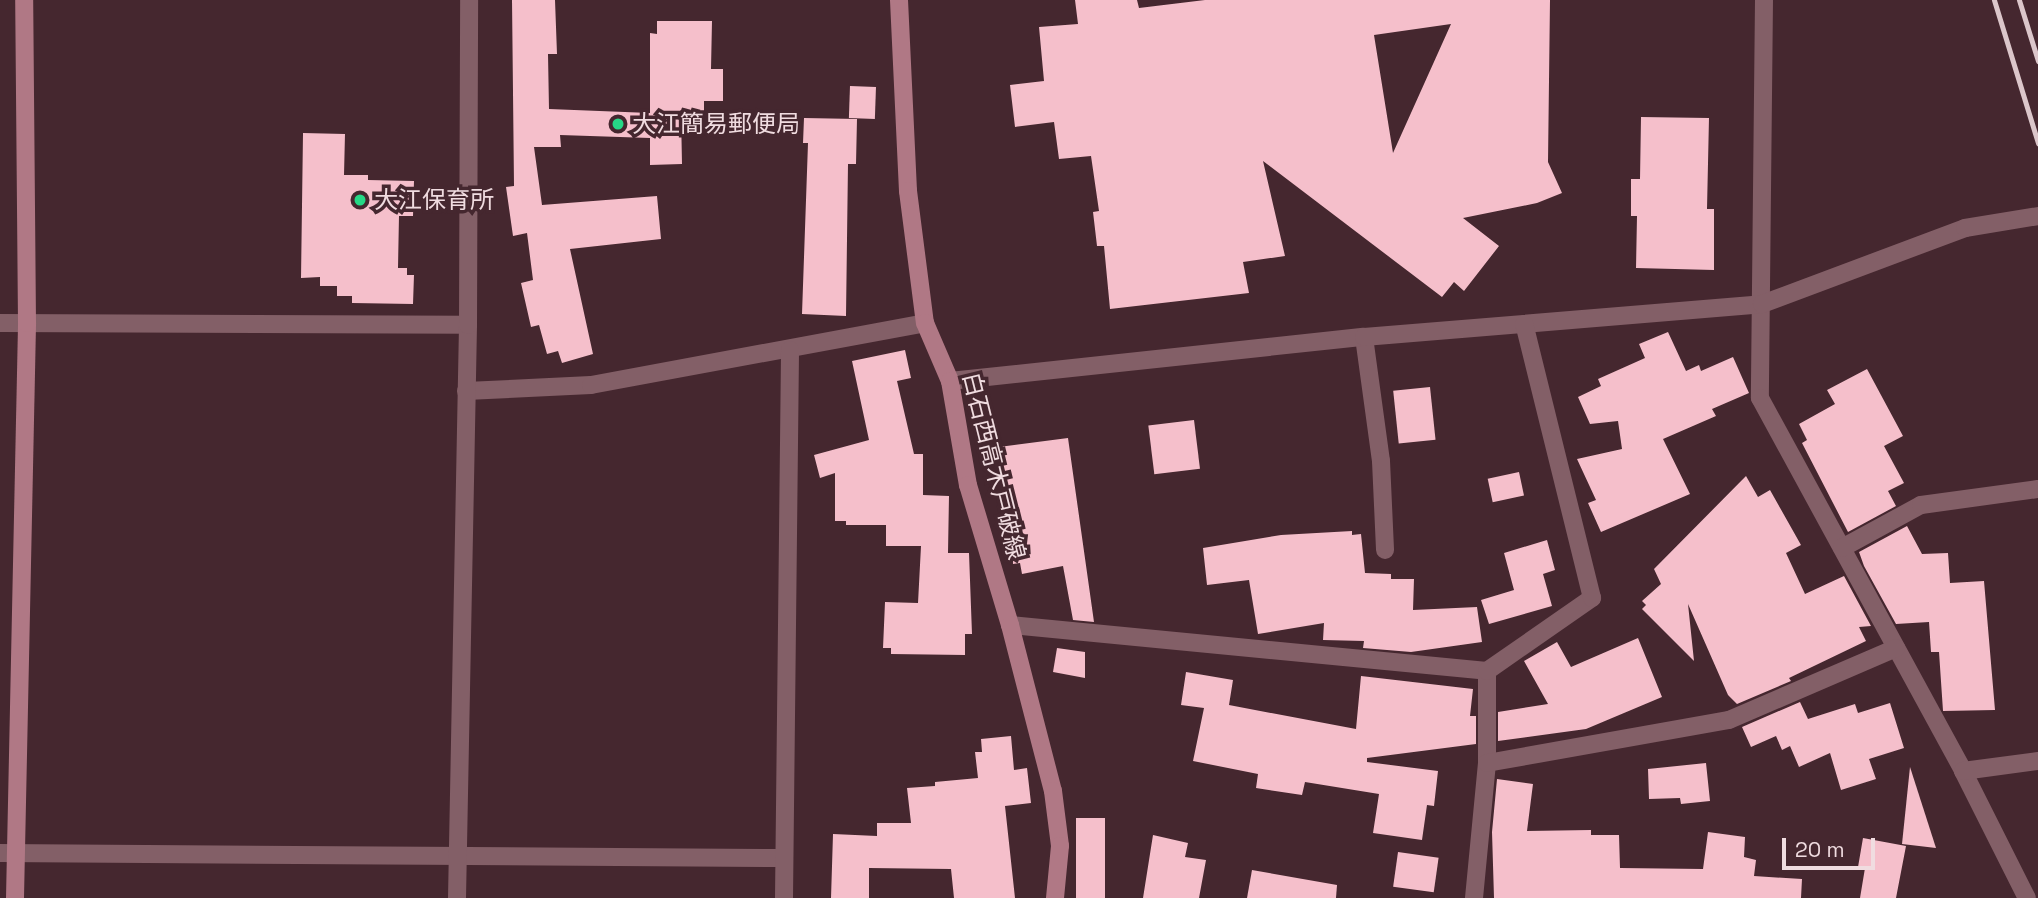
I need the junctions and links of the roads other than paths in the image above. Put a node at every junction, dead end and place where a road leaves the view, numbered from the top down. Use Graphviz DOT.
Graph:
graph roads {
  1 [pos="24,0"];
  2 [pos="469,0"];
  3 [pos="899,0"];
  4 [pos="1765,0"];
  5 [pos="2038,216"];
  6 [pos="1762,304"];
  7 [pos="0,323"];
  8 [pos="27,323"];
  9 [pos="925,323"];
  10 [pos="1524,324"];
  11 [pos="468,325"];
  12 [pos="1364,337"];
  13 [pos="790,350"];
  14 [pos="950,381"];
  15 [pos="466,391"];
  16 [pos="2038,489"];
  17 [pos="1842,548"];
  18 [pos="1385,550"];
  19 [pos="1010,625"];
  20 [pos="1896,648"];
  21 [pos="1487,671"];
  22 [pos="2038,761"];
  23 [pos="1487,762"];
  24 [pos="1963,771"];
  25 [pos="8,853"];
  26 [pos="457,857"];
  27 [pos="784,858"];
  28 [pos="15,898"];
  29 [pos="457,898"];
  30 [pos="784,898"];
  31 [pos="1055,898"];
  32 [pos="1474,898"];
  33 [pos="2027,898"];
  1 -- 8 [label="main road"];
  2 -- 11 [label="street"];
  3 -- 9 [label="main road, 白石西高木戸破線"];
  4 -- 6 [label="street"];
  5 -- 6 [label="street"];
  6 -- 10 [label="street"];
  6 -- 17 [label="street"];
  7 -- 8 [label="street"];
  8 -- 11 [label="street"];
  8 -- 25 [label="main road"];
  9 -- 13 [label="street"];
  9 -- 14 [label="main road, 白石西高木戸破線"];
  10 -- 12 [label="street"];
  10 -- 21 [label="street"];
  11 -- 15 [label="street"];
  12 -- 14 [label="street"];
  12 -- 18 [label="street"];
  13 -- 15 [label="street"];
  13 -- 27 [label="street"];
  14 -- 19 [label="main road, 白石西高木戸破線"];
  15 -- 26 [label="street"];
  16 -- 17 [label="street"];
  17 -- 20 [label="street"];
  19 -- 21 [label="street"];
  19 -- 31 [label="main road, 白石西高木戸破線"];
  20 -- 23 [label="street"];
  20 -- 24 [label="street"];
  21 -- 23 [label="street"];
  22 -- 24 [label="street"];
  23 -- 32 [label="street"];
  24 -- 33 [label="street"];
  25 -- 26 [label="street"];
  25 -- 28 [label="main road"];
  26 -- 27 [label="street"];
  26 -- 29 [label="street"];
  27 -- 30 [label="street"];
}
